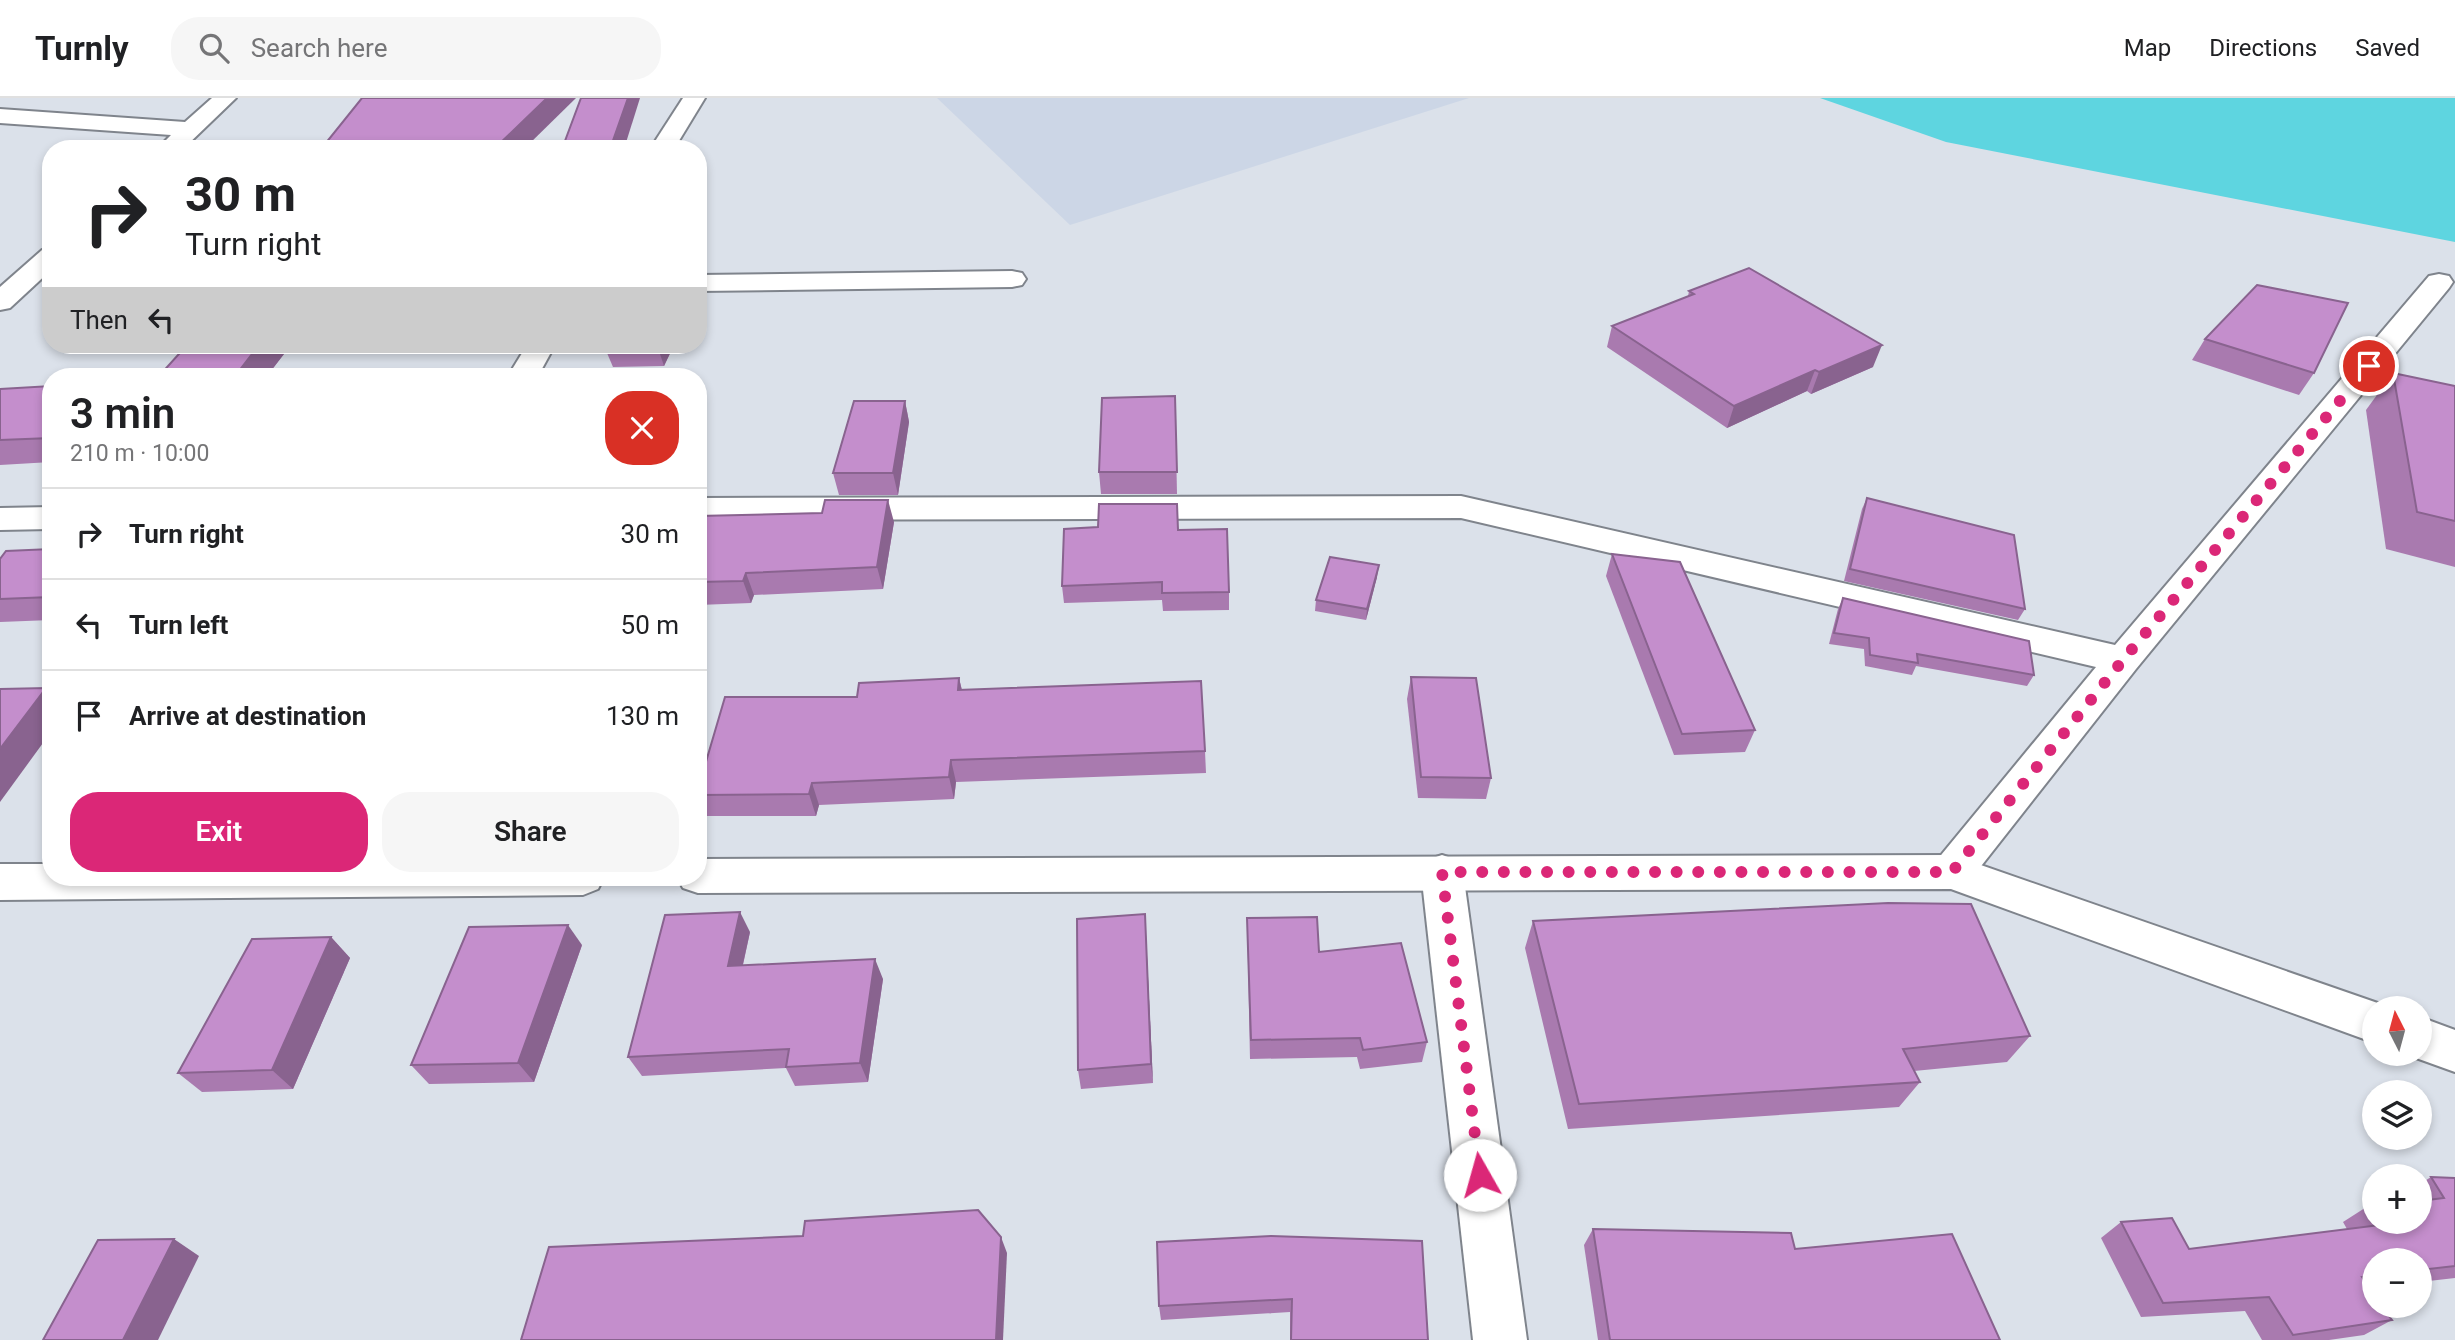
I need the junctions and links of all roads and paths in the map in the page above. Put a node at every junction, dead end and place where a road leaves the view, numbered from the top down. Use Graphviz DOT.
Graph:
graph roads {
  1 [pos="225,98"];
  2 [pos="694,98"];
  3 [pos="0,116"];
  4 [pos="190,129"];
  5 [pos="178,140"];
  6 [pos="668,140"];
  7 [pos="42,263"];
  8 [pos="1012,279"];
  9 [pos="2439,282"];
  10 [pos="707,283"];
  11 [pos="42,291"];
  12 [pos="4,294"];
  13 [pos="707,509"];
  14 [pos="42,518"];
  15 [pos="0,519"];
  16 [pos="2123,660"];
  17 [pos="1442,872"];
  18 [pos="1952,872"];
  19 [pos="707,876"];
  20 [pos="42,881"];
  21 [pos="0,882"];
  22 [pos="2362,1017"];
  23 [pos="2432,1042"];
  24 [pos="2455,1051"];
  25 [pos="1500,1340"];
  1 -- 4 [label="street"];
  2 -- 6 [label="street"];
  3 -- 4 [label="street"];
  4 -- 5 [label="street"];
  7 -- 12 [label="street"];
  8 -- 10 [label="street"];
  9 -- 16 [label="street"];
  11 -- 12 [label="street"];
  13 -- 16 [label="street"];
  14 -- 15 [label="street"];
  16 -- 18 [label="street"];
  17 -- 18 [label="street"];
  17 -- 19 [label="street"];
  17 -- 25 [label="street"];
  18 -- 22 [label="street"];
  20 -- 21 [label="street"];
  23 -- 24 [label="street"];
}
